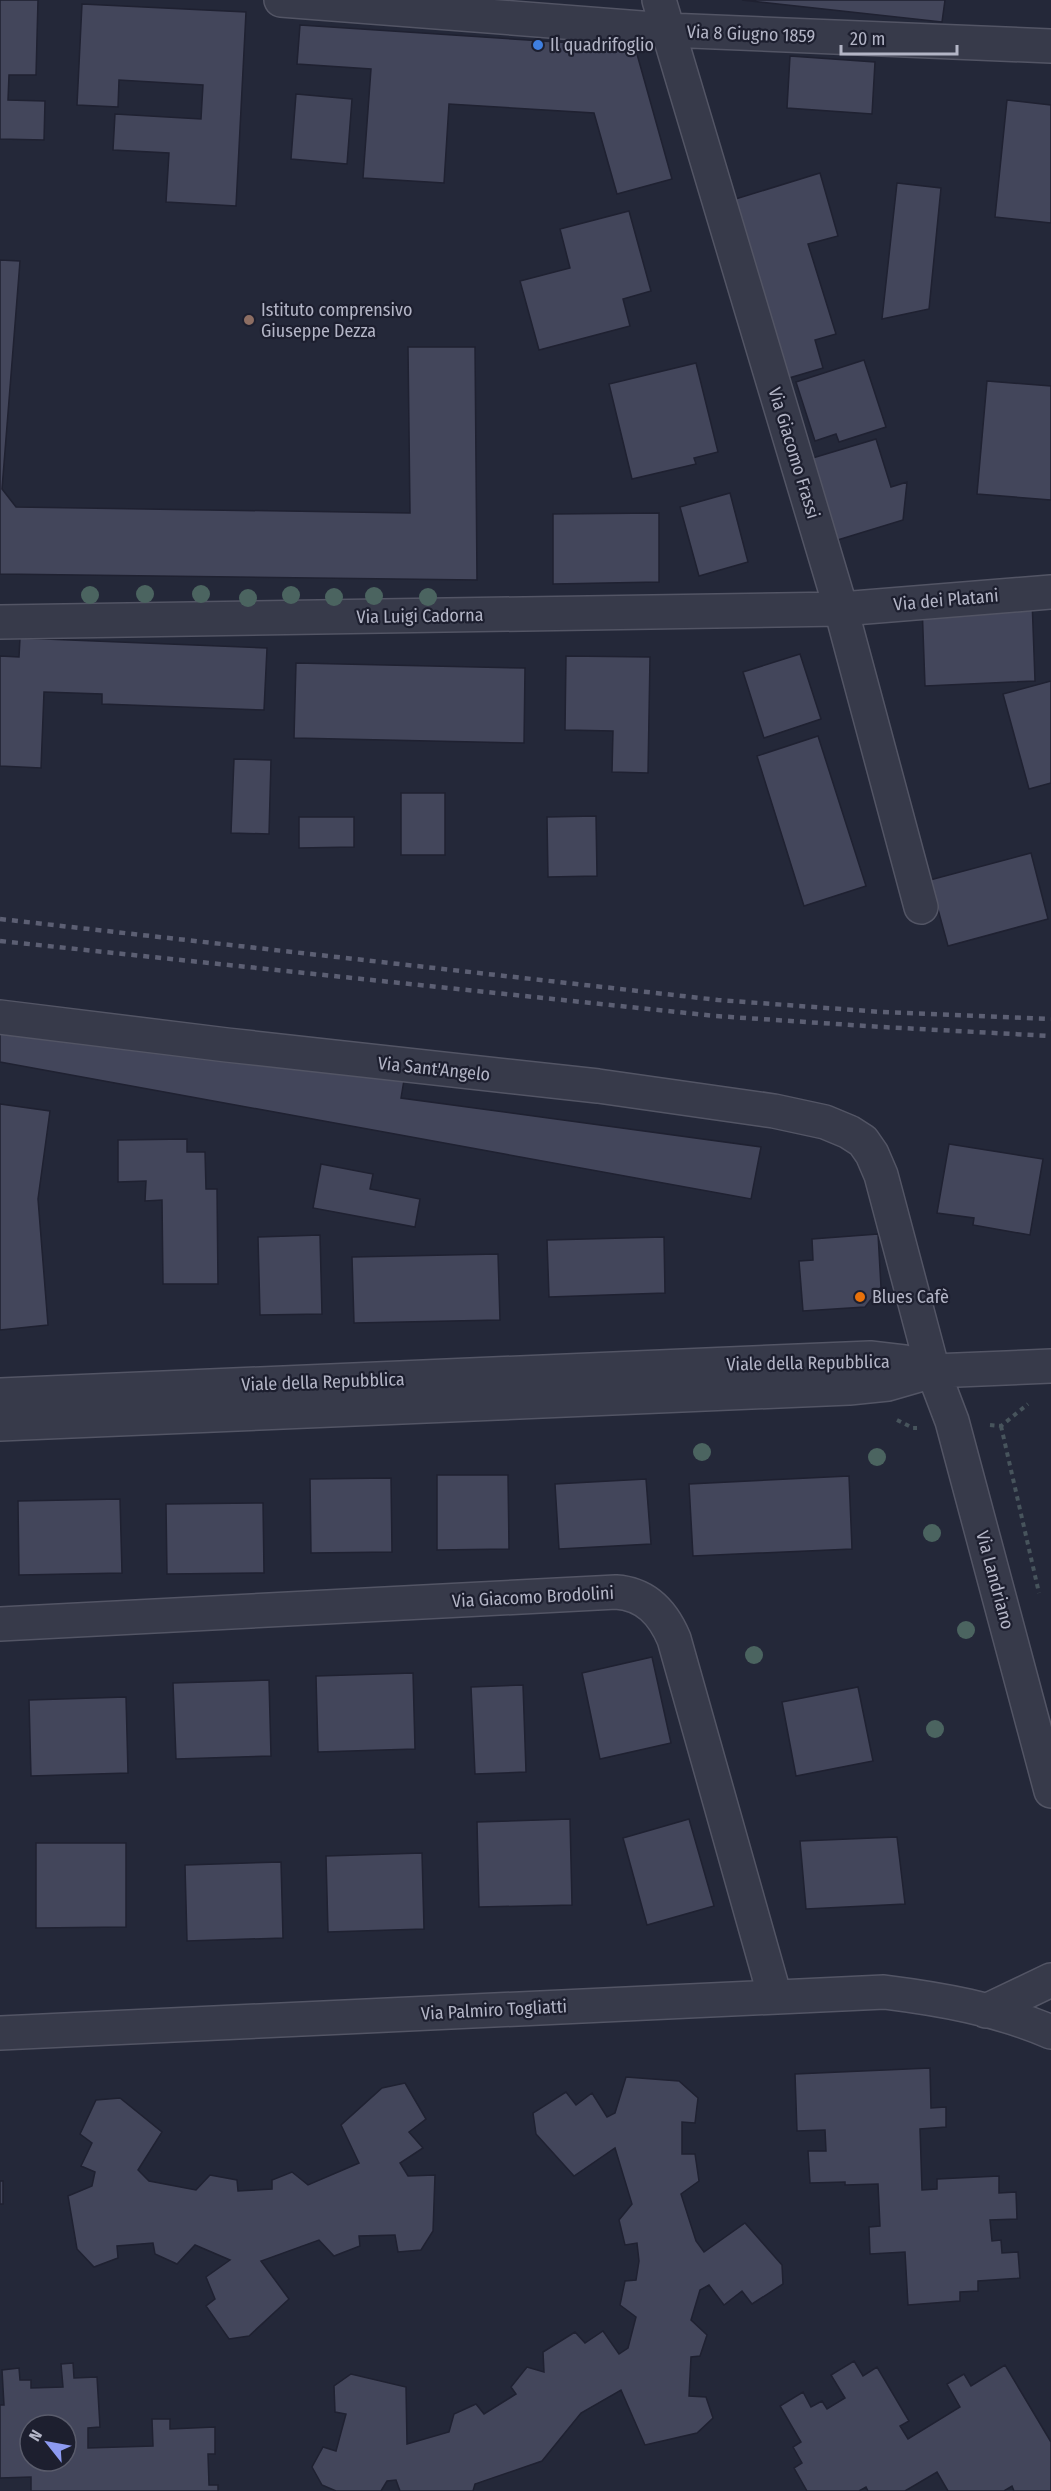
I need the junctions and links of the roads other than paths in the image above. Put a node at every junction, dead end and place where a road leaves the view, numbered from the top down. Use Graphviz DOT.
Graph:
graph roads {
  1 [pos="280,0"];
  2 [pos="663,15"];
  3 [pos="1051,46"];
  4 [pos="1051,591"];
  5 [pos="841,609"];
  6 [pos="0,622"];
  7 [pos="921,907"];
  8 [pos="0,1017"];
  9 [pos="863,1141"];
  10 [pos="1051,1366"];
  11 [pos="933,1371"];
  12 [pos="0,1395"];
  13 [pos="0,1424"];
  14 [pos="0,1624"];
  15 [pos="1051,1791"];
  16 [pos="1051,1980"];
  17 [pos="775,1997"];
  18 [pos="986,2011"];
  19 [pos="0,2032"];
  20 [pos="1051,2032"];
  1 -- 2 [label="street, Via 8 Giugno 1859"];
  2 -- 3 [label="street, Via 8 Giugno 1859"];
  2 -- 5 [label="street, Via Giacomo Frassi"];
  4 -- 5 [label="street, Via dei Platani"];
  5 -- 6 [label="street, Via Luigi Cadorna"];
  5 -- 7 [label="street, Via Giacomo Frassi"];
  8 -- 9 [label="street, Via Sant'Angelo"];
  9 -- 11 [label="street, Via Landriano"];
  10 -- 11 [label="street"];
  11 -- 12 [label="street, Viale della Repubblica"];
  11 -- 13 [label="street, Viale della Repubblica"];
  11 -- 15 [label="street, Via Landriano"];
  14 -- 17 [label="street, Via Giacomo Brodolini"];
  16 -- 18 [label="street"];
  17 -- 18 [label="street, Via Palmiro Togliatti"];
  17 -- 19 [label="street, Via Palmiro Togliatti"];
  18 -- 20 [label="street, Via Palmiro Togliatti"];
}
